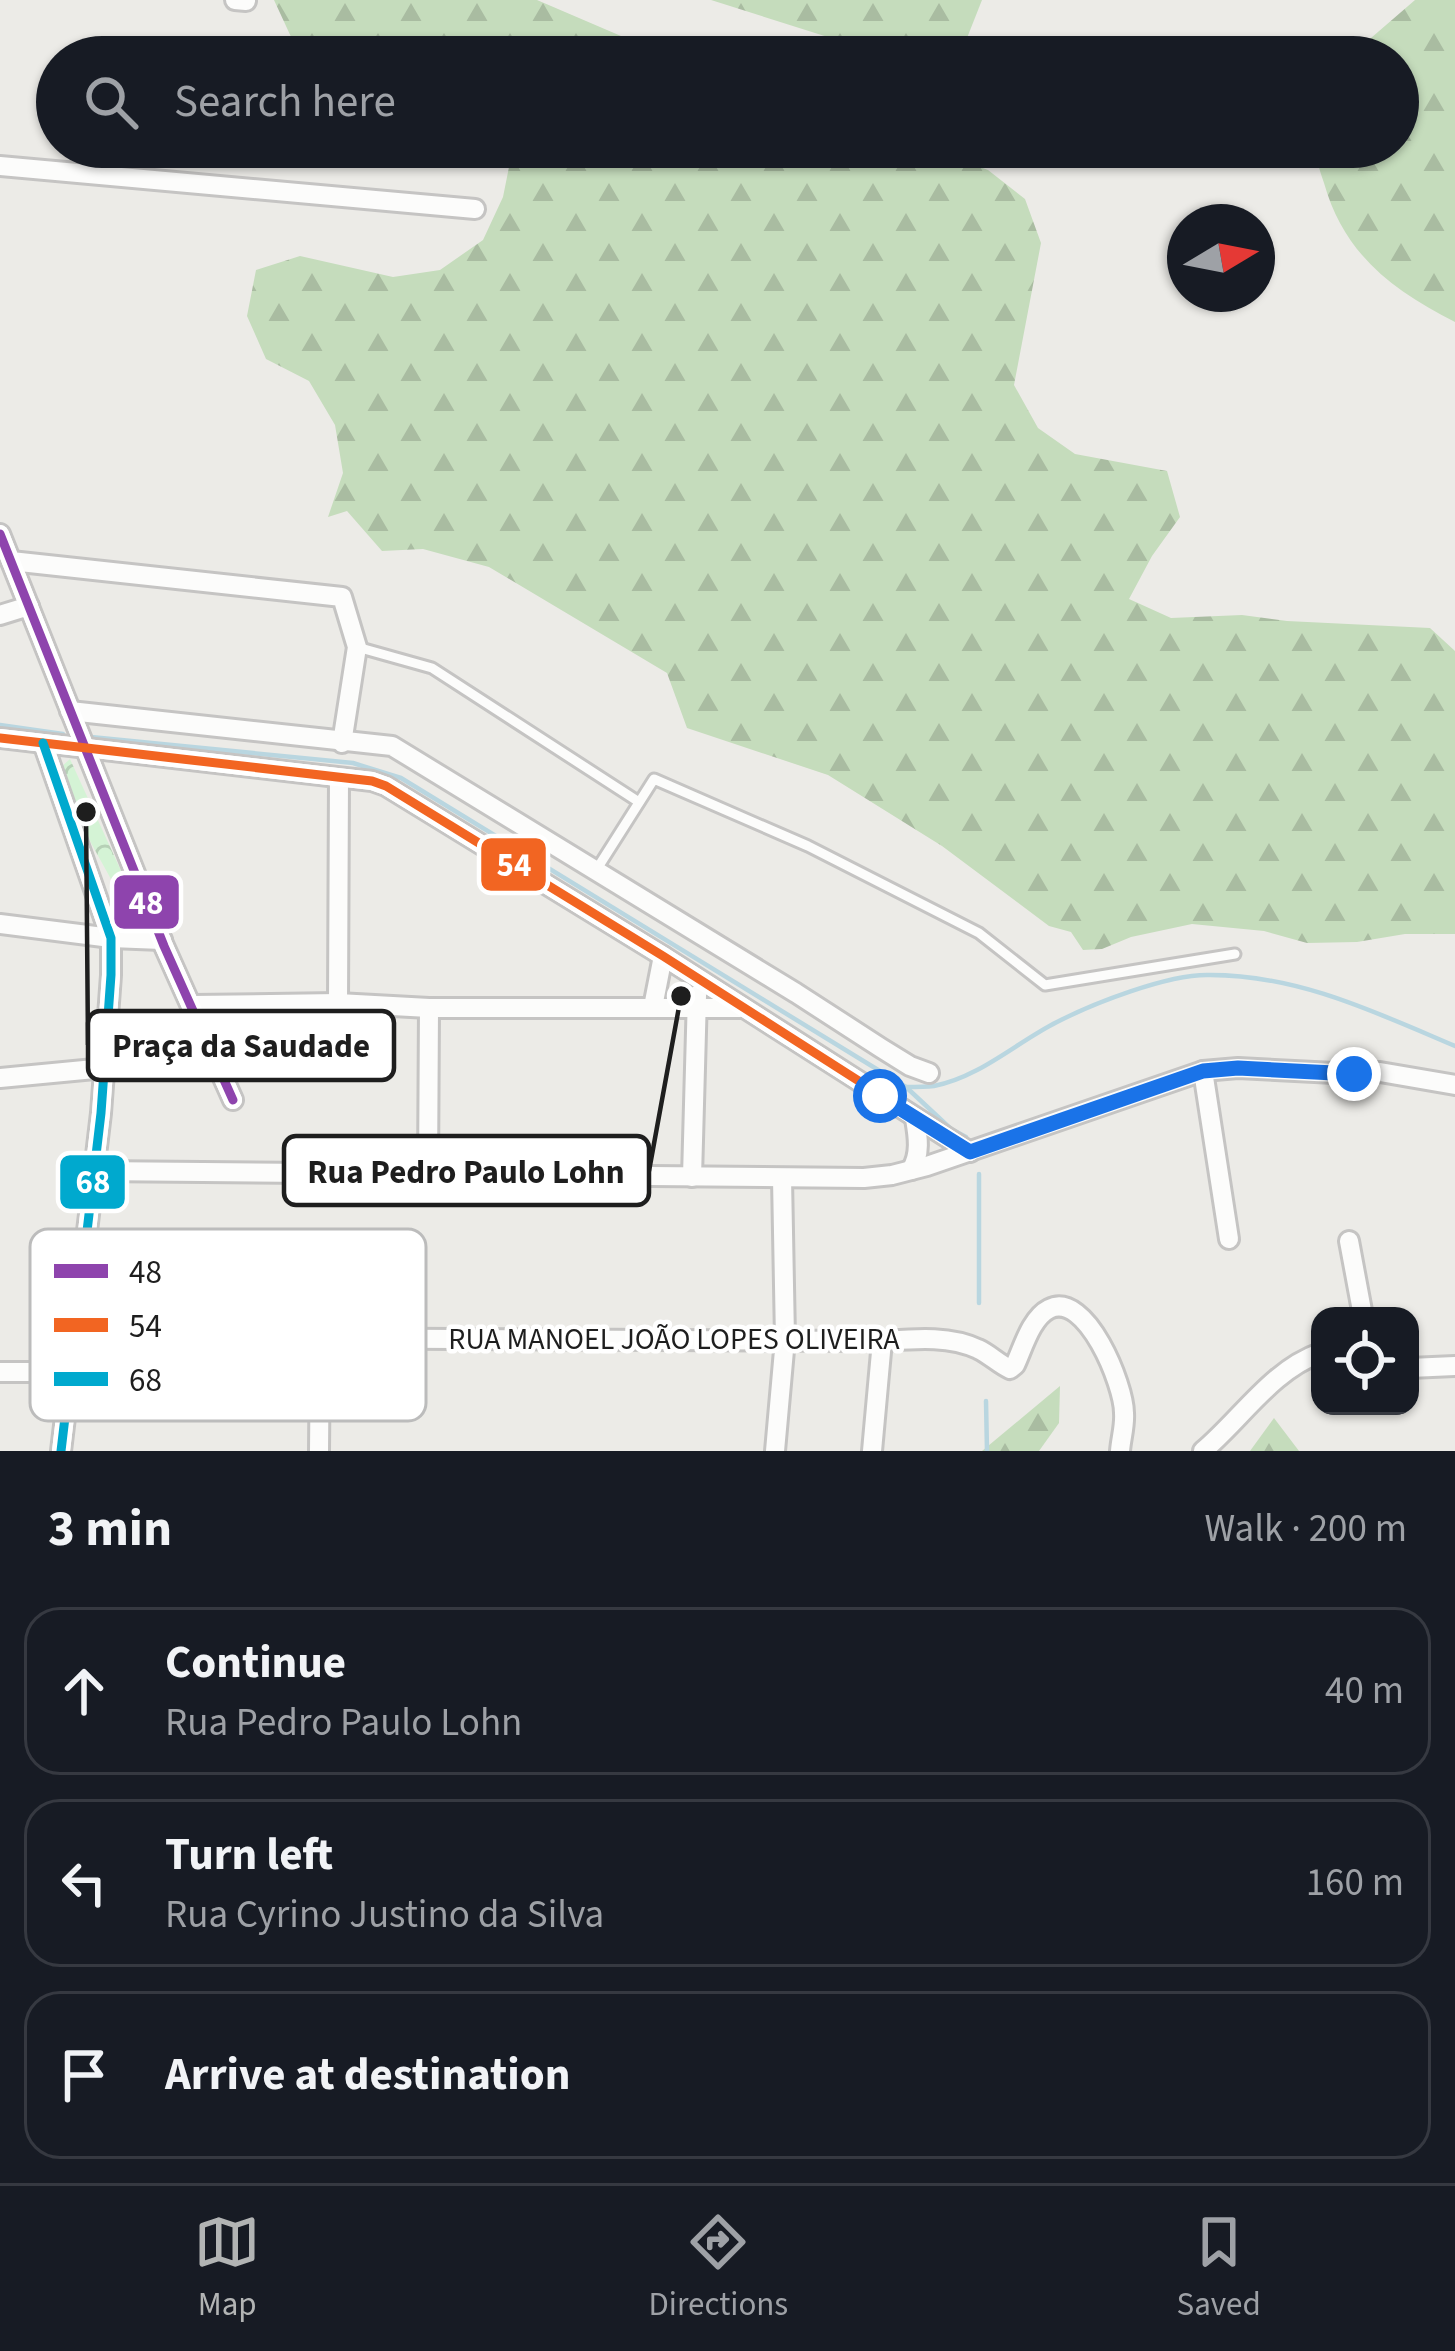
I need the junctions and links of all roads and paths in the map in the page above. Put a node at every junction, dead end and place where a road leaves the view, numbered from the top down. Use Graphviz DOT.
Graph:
graph roads {
  1 [pos="235,0"];
  2 [pos="246,1"];
  3 [pos="0,166"];
  4 [pos="475,209"];
  5 [pos="0,534"];
  6 [pos="10,561"];
  7 [pos="29,606"];
  8 [pos="0,615"];
  9 [pos="357,647"];
  10 [pos="70,711"];
  11 [pos="0,738"];
  12 [pos="43,743"];
  13 [pos="342,743"];
  14 [pos="85,747"];
  15 [pos="339,778"];
  16 [pos="640,802"];
  17 [pos="595,872"];
  18 [pos="0,924"];
  19 [pos="111,938"];
  20 [pos="162,940"];
  21 [pos="1234,954"];
  22 [pos="663,956"];
  23 [pos="698,980"];
  24 [pos="338,1003"];
  25 [pos="193,1005"];
  26 [pos="653,1007"];
  27 [pos="429,1008"];
  28 [pos="697,1008"];
  29 [pos="740,1008"];
  30 [pos="105,1068"];
  31 [pos="1203,1071"];
  32 [pos="929,1073"];
  33 [pos="0,1078"];
  34 [pos="1455,1085"];
  35 [pos="233,1100"];
  36 [pos="915,1119"];
  37 [pos="970,1152"];
  38 [pos="95,1171"];
  39 [pos="910,1171"];
  40 [pos="428,1176"];
  41 [pos="692,1177"];
  42 [pos="782,1178"];
  43 [pos="88,1229"];
  44 [pos="1229,1239"];
  45 [pos="1349,1241"];
  46 [pos="1361,1307"];
  47 [pos="426,1338"];
  48 [pos="785,1340"];
  49 [pos="881,1341"];
  50 [pos="1311,1356"];
  51 [pos="1455,1366"];
  52 [pos="1419,1368"];
  53 [pos="64,1421"];
  54 [pos="319,1421"];
  55 [pos="61,1451"];
  56 [pos="319,1451"];
  57 [pos="775,1451"];
  58 [pos="872,1451"];
  59 [pos="1120,1451"];
  60 [pos="1203,1451"];
  1 -- 2 [label="street"];
  3 -- 4 [label="street"];
  5 -- 6 [label="street"];
  6 -- 7 [label="street"];
  6 -- 9 [label="street"];
  7 -- 8 [label="street"];
  7 -- 10 [label="street"];
  9 -- 13 [label="street"];
  9 -- 16 [label="lane"];
  10 -- 13 [label="street"];
  10 -- 14 [label="street"];
  11 -- 12 [label="street"];
  12 -- 14 [label="street"];
  12 -- 19 [label="street"];
  13 -- 17 [label="street"];
  14 -- 15 [label="street"];
  14 -- 20 [label="street"];
  15 -- 22 [label="street"];
  15 -- 24 [label="street"];
  16 -- 17 [label="lane"];
  16 -- 21 [label="lane"];
  17 -- 32 [label="street"];
  18 -- 19 [label="street"];
  19 -- 20 [label="street"];
  19 -- 30 [label="street"];
  20 -- 25 [label="street"];
  22 -- 23 [label="street"];
  22 -- 26 [label="street"];
  23 -- 28 [label="street"];
  23 -- 29 [label="street"];
  24 -- 25 [label="street"];
  24 -- 27 [label="street"];
  25 -- 35 [label="street"];
  26 -- 27 [label="street"];
  26 -- 28 [label="street"];
  27 -- 40 [label="street"];
  28 -- 29 [label="street"];
  28 -- 41 [label="street"];
  29 -- 36 [label="street"];
  30 -- 33 [label="street"];
  30 -- 38 [label="street"];
  31 -- 34 [label="street"];
  31 -- 37 [label="street"];
  31 -- 44 [label="street"];
  36 -- 37 [label="street"];
  36 -- 39 [label="street"];
  37 -- 39 [label="street"];
  38 -- 40 [label="street"];
  38 -- 43 [label="street"];
  39 -- 42 [label="street"];
  40 -- 41 [label="street"];
  41 -- 42 [label="street"];
  42 -- 48 [label="street"];
  45 -- 46 [label="street"];
  47 -- 48 [label="street, RUA MANOEL JOÃO LOPES OLIVEIRA"];
  48 -- 49 [label="street, RUA MANOEL JOÃO LOPES OLIVEIRA"];
  48 -- 57 [label="street"];
  49 -- 58 [label="street"];
  49 -- 59 [label="street, RUA MANOEL JOÃO LOPES OLIVEIRA"];
  50 -- 60 [label="street"];
  51 -- 52 [label="street"];
  53 -- 55 [label="street"];
  54 -- 56 [label="street"];
}
